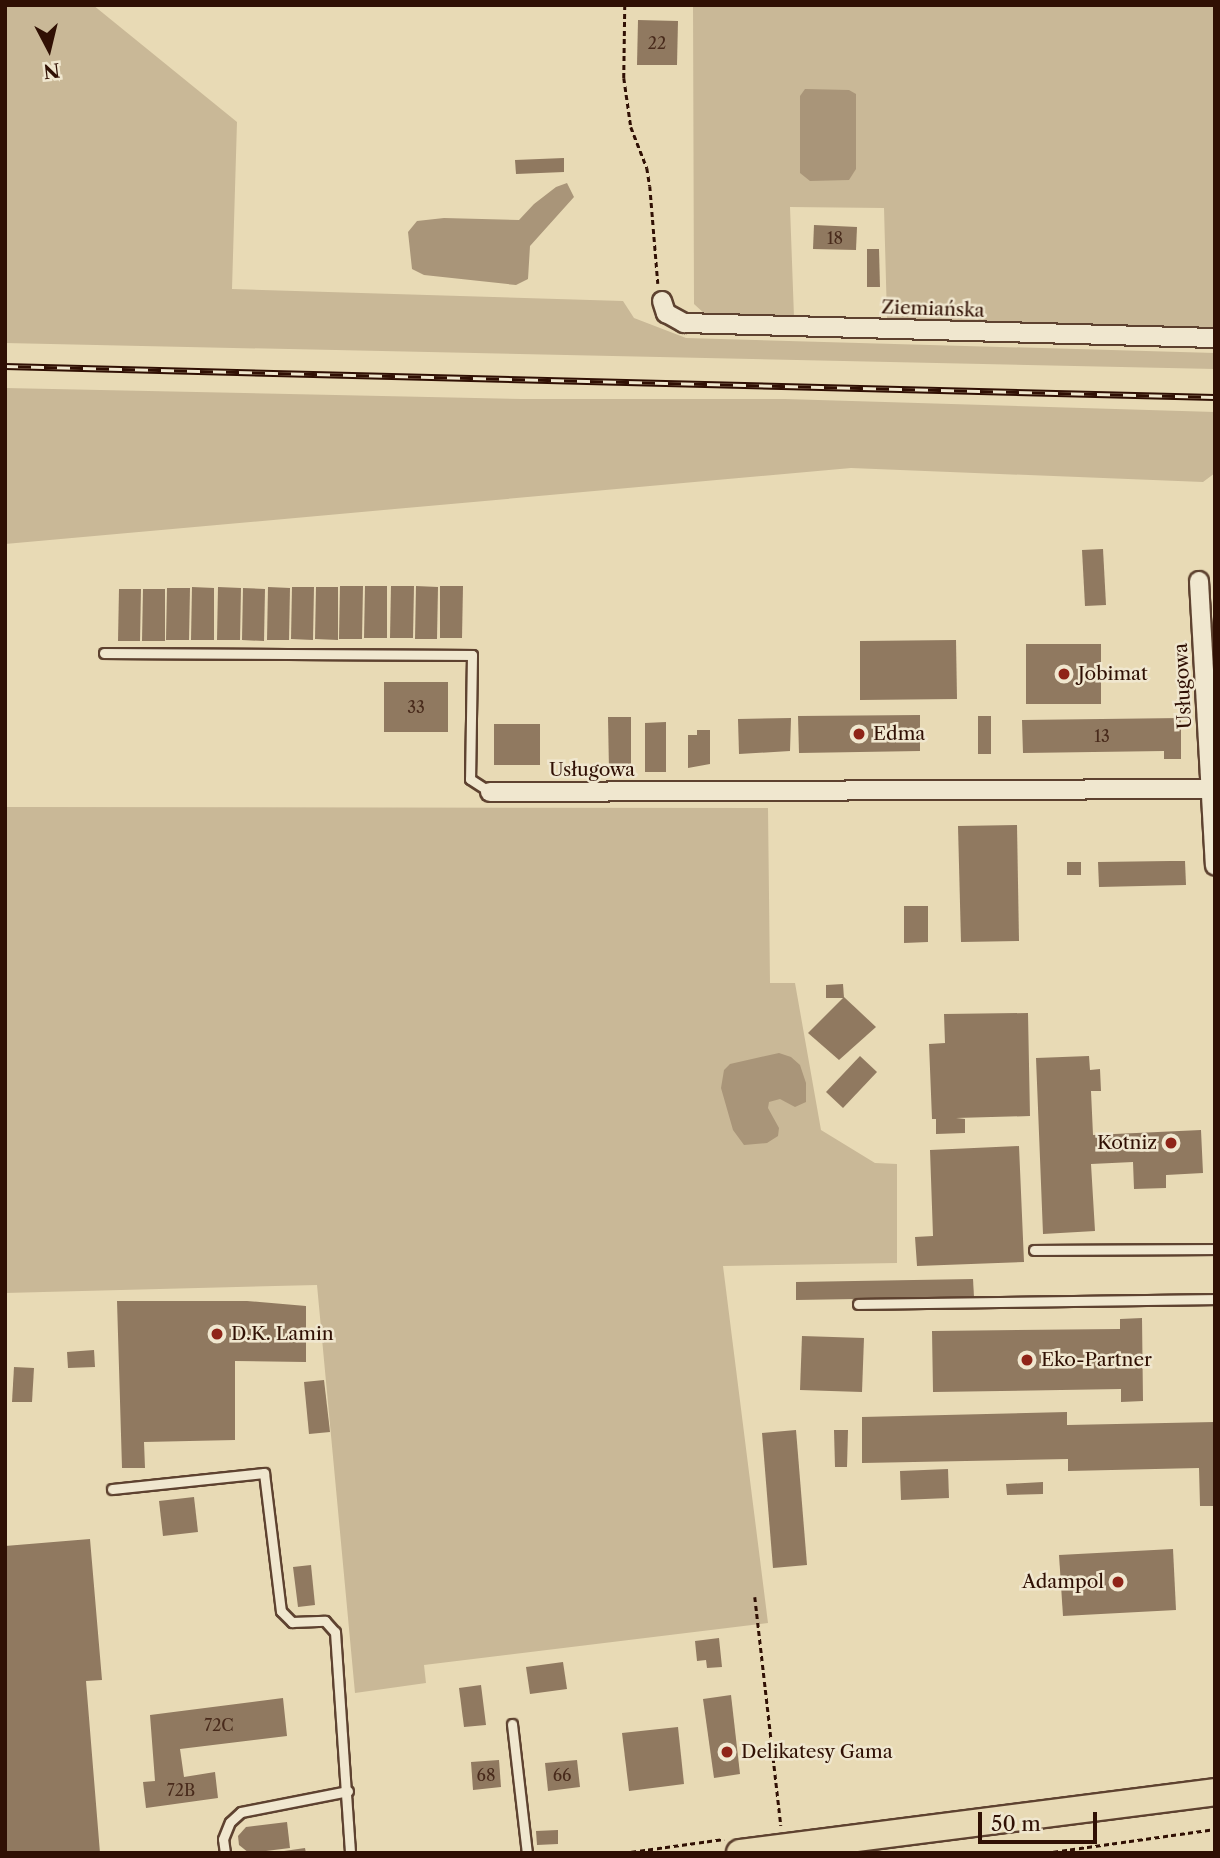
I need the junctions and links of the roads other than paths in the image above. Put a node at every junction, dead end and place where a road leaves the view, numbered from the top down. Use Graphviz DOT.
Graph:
graph roads {
  1 [pos="662,301"];
  2 [pos="1215,338"];
  3 [pos="1199,581"];
  4 [pos="104,653"];
  5 [pos="1209,789"];
  6 [pos="490,792"];
  7 [pos="1214,858"];
  8 [pos="1215,866"];
  9 [pos="1215,1249"];
  10 [pos="1034,1251"];
  11 [pos="1215,1299"];
  12 [pos="858,1304"];
  13 [pos="112,1489"];
  14 [pos="512,1724"];
  15 [pos="348,1791"];
  16 [pos="1215,1793"];
  17 [pos="1215,1800"];
  18 [pos="1215,1808"];
  19 [pos="1087,1824"];
  20 [pos="1036,1833"];
  21 [pos="792,1850"];
  22 [pos="225,1853"];
  23 [pos="350,1853"];
  24 [pos="527,1853"];
  25 [pos="740,1853"];
  26 [pos="881,1853"];
  1 -- 2 [label="street, Ziemiańska"];
  3 -- 5 [label="street, Usługowa"];
  4 -- 6 [label="lane, Usługowa"];
  5 -- 6 [label="street, Usługowa"];
  5 -- 7 [label="street, Usługowa"];
  7 -- 8 [label="street, Usługowa"];
  9 -- 10 [label="lane"];
  11 -- 12 [label="lane"];
  13 -- 15 [label="lane"];
  14 -- 24 [label="lane"];
  15 -- 22 [label="lane"];
  15 -- 23 [label="lane"];
  16 -- 20 [label="main road"];
  17 -- 19 [label="main road"];
  18 -- 19 [label="main road"];
  19 -- 20 [label="main road"];
  20 -- 21 [label="main road"];
  20 -- 26 [label="main road"];
  21 -- 25 [label="main road"];
}
